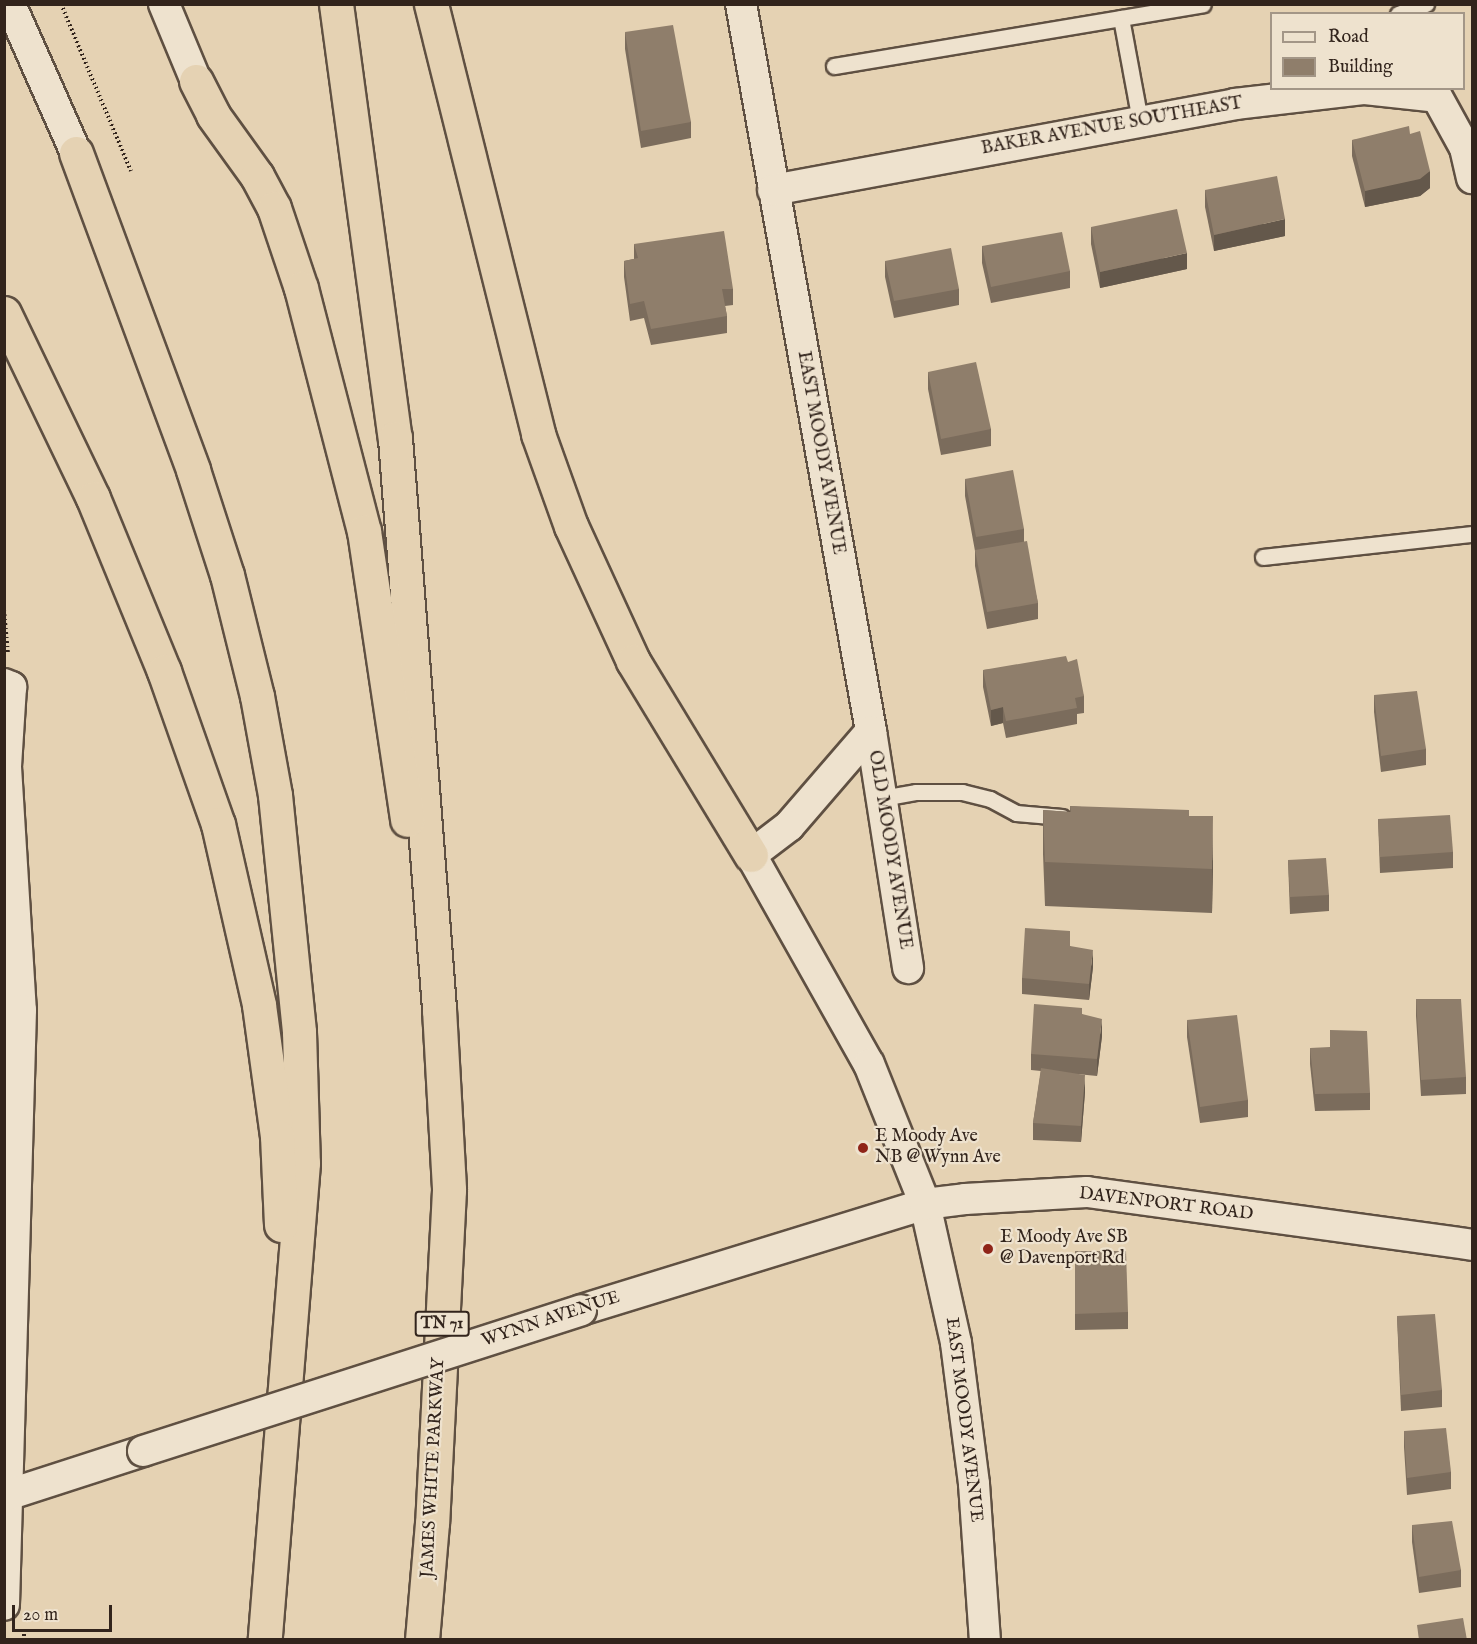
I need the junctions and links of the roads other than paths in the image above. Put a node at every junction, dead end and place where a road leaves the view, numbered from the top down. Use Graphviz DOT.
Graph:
graph roads {
  1 [pos="10,4"];
  2 [pos="164,4"];
  3 [pos="336,4"];
  4 [pos="431,4"];
  5 [pos="741,4"];
  6 [pos="1203,4"];
  7 [pos="1426,4"];
  8 [pos="1404,12"];
  9 [pos="1121,18"];
  10 [pos="834,66"];
  11 [pos="196,81"];
  12 [pos="1347,90"];
  13 [pos="1374,90"];
  14 [pos="1311,92"];
  15 [pos="1140,121"];
  16 [pos="76,153"];
  17 [pos="1473,178"];
  18 [pos="772,190"];
  19 [pos="4,313"];
  20 [pos="1473,534"];
  21 [pos="1263,557"];
  22 [pos="8,686"];
  23 [pos="871,731"];
  24 [pos="882,798"];
  25 [pos="1073,817"];
  26 [pos="751,855"];
  27 [pos="908,968"];
  28 [pos="439,1009"];
  29 [pos="925,1204"];
  30 [pos="1473,1245"];
  31 [pos="288,1358"];
  32 [pos="6,1496"];
  33 [pos="4,1605"];
  34 [pos="265,1640"];
  35 [pos="422,1640"];
  36 [pos="985,1640"];
  1 -- 16 [label="street"];
  2 -- 11 [label="street"];
  3 -- 28 [label="highway"];
  4 -- 26 [label="highway"];
  5 -- 18 [label="street, EAST MOODY AVENUE"];
  6 -- 9 [label="lane"];
  7 -- 8 [label="lane"];
  9 -- 10 [label="lane"];
  9 -- 15 [label="lane"];
  11 -- 28 [label="highway"];
  12 -- 14 [label="street, BAKER AVENUE SOUTHEAST"];
  13 -- 17 [label="street, BAKER AVENUE SOUTHEAST"];
  14 -- 15 [label="street, BAKER AVENUE SOUTHEAST"];
  15 -- 18 [label="street, BAKER AVENUE SOUTHEAST"];
  16 -- 31 [label="highway"];
  18 -- 23 [label="street, EAST MOODY AVENUE"];
  19 -- 31 [label="highway"];
  20 -- 21 [label="lane"];
  22 -- 32 [label="street"];
  23 -- 24 [label="street, OLD MOODY AVENUE"];
  23 -- 26 [label="street"];
  24 -- 25 [label="lane"];
  24 -- 27 [label="street, OLD MOODY AVENUE"];
  26 -- 29 [label="street"];
  28 -- 35 [label="highway, JAMES WHITE PARKWAY / TN 71"];
  29 -- 30 [label="street, DAVENPORT ROAD"];
  29 -- 32 [label="street, WYNN AVENUE, bridge"];
  29 -- 36 [label="street, EAST MOODY AVENUE"];
  31 -- 34 [label="highway"];
  32 -- 33 [label="street"];
}
